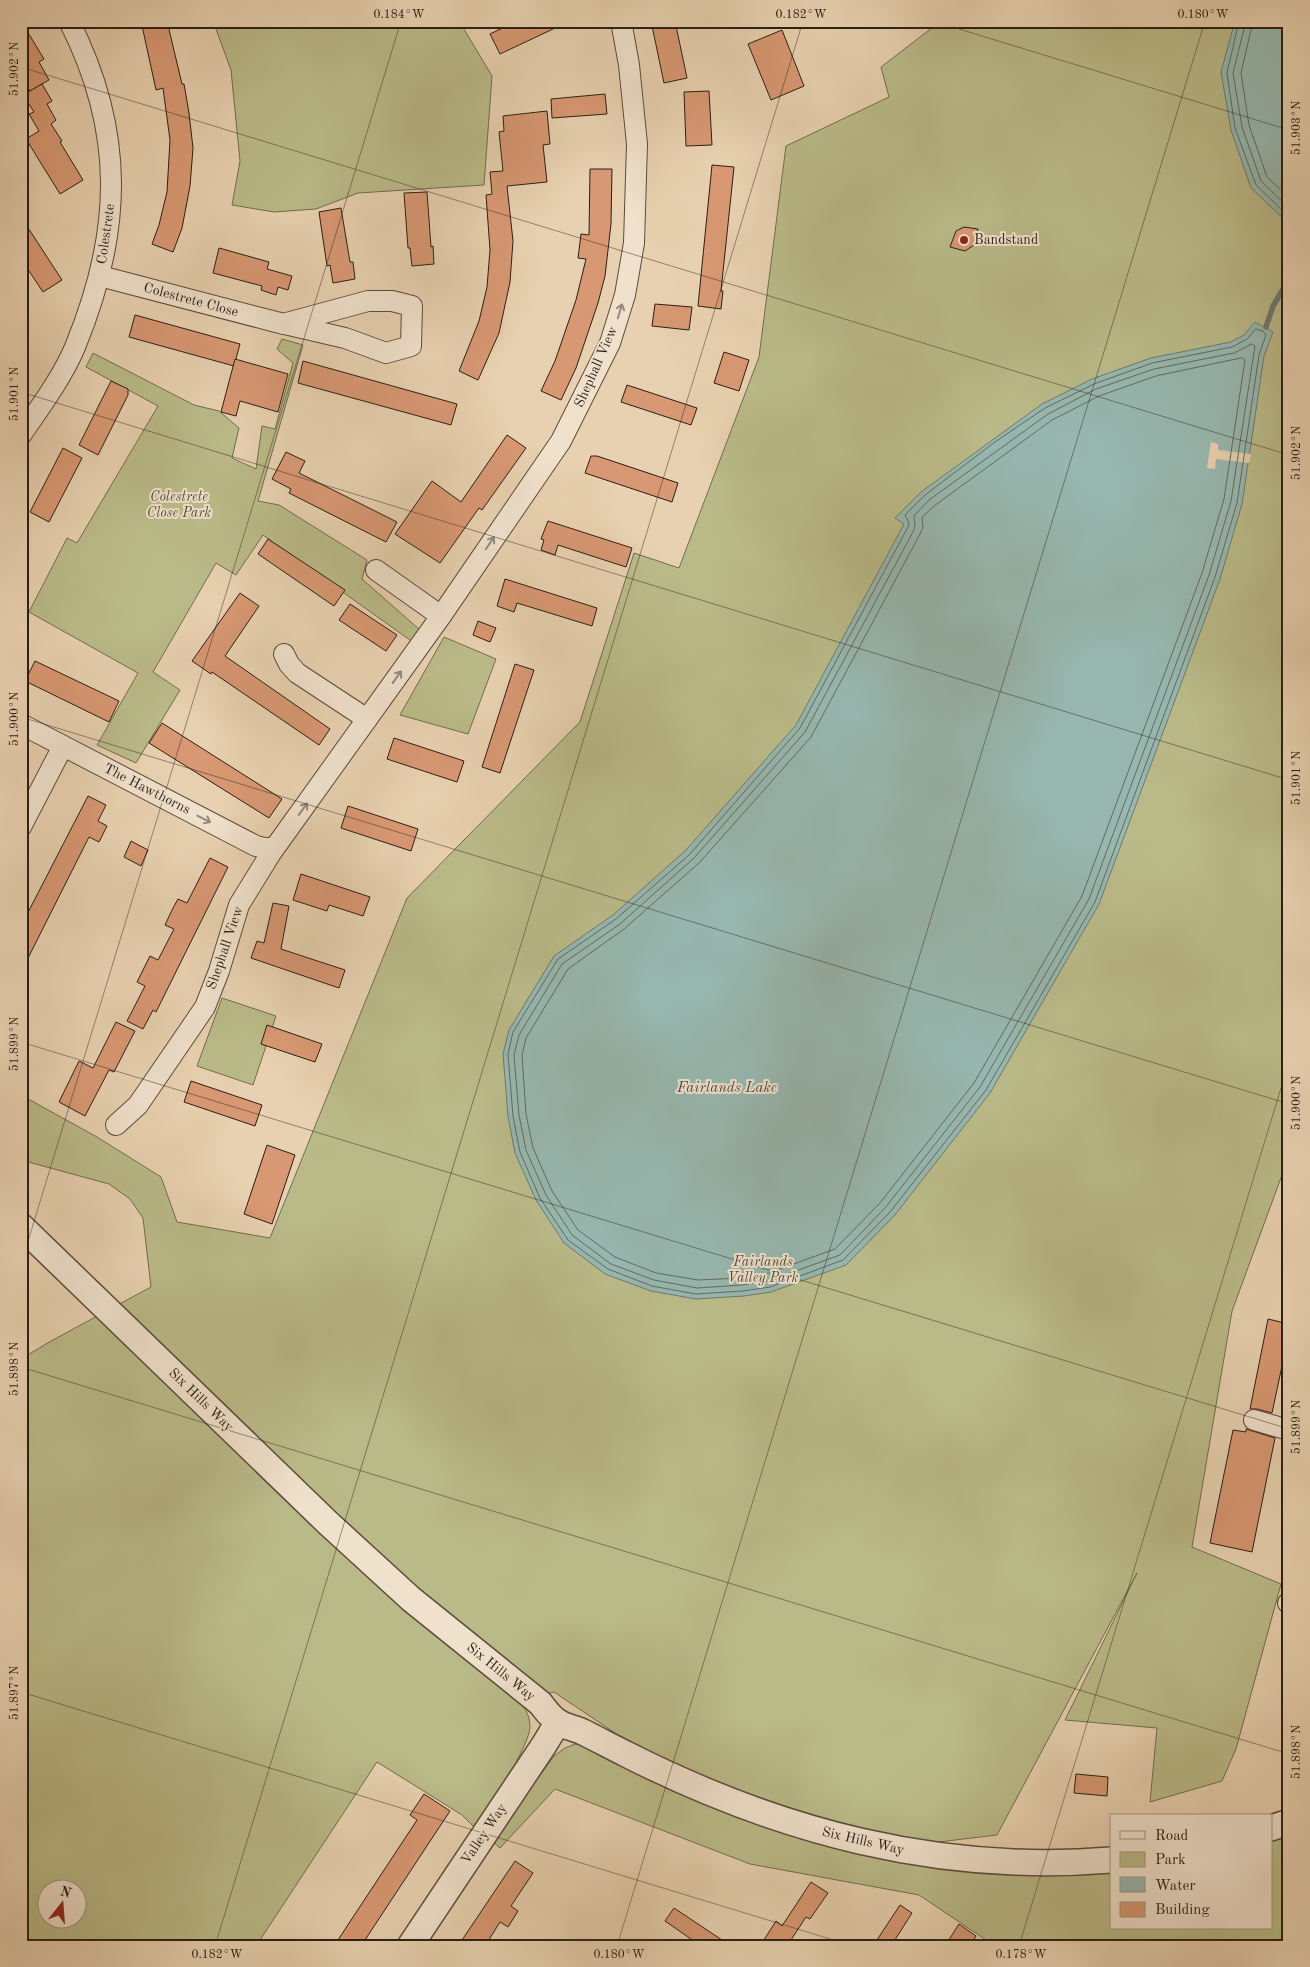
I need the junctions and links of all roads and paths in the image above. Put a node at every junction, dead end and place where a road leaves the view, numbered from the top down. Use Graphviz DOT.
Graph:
graph roads {
  1 [pos="70,21"];
  2 [pos="621,21"];
  3 [pos="100,276"];
  4 [pos="283,324"];
  5 [pos="21,435"];
  6 [pos="376,570"];
  7 [pos="441,616"];
  8 [pos="284,654"];
  9 [pos="367,719"];
  10 [pos="21,724"];
  11 [pos="63,746"];
  12 [pos="21,827"];
  13 [pos="274,848"];
  14 [pos="116,1126"];
  15 [pos="21,1226"];
  16 [pos="1254,1420"];
  17 [pos="1289,1430"];
  18 [pos="558,1722"];
  19 [pos="1289,1822"];
  20 [pos="1272,1828"];
  21 [pos="1110,1860"];
  22 [pos="410,1946"];
  1 -- 3 [label="street, Colestrete"];
  7 -- 2 [label="street, Shephall View, one-way"];
  3 -- 4 [label="street, Colestrete Close"];
  3 -- 5 [label="street, Colestrete"];
  4 -- 4 [label="street, Colestrete Close"];
  6 -- 7 [label="street"];
  9 -- 7 [label="street, Shephall View, one-way"];
  8 -- 9 [label="street"];
  13 -- 9 [label="street, Shephall View, one-way"];
  10 -- 11 [label="street, The Hawthorns"];
  11 -- 12 [label="street"];
  11 -- 13 [label="street, The Hawthorns, one-way"];
  13 -- 14 [label="street, Shephall View"];
  15 -- 18 [label="street, Six Hills Way"];
  16 -- 17 [label="street"];
  18 -- 21 [label="street, Six Hills Way"];
  18 -- 22 [label="street, Valley Way"];
  19 -- 20 [label="street"];
}
